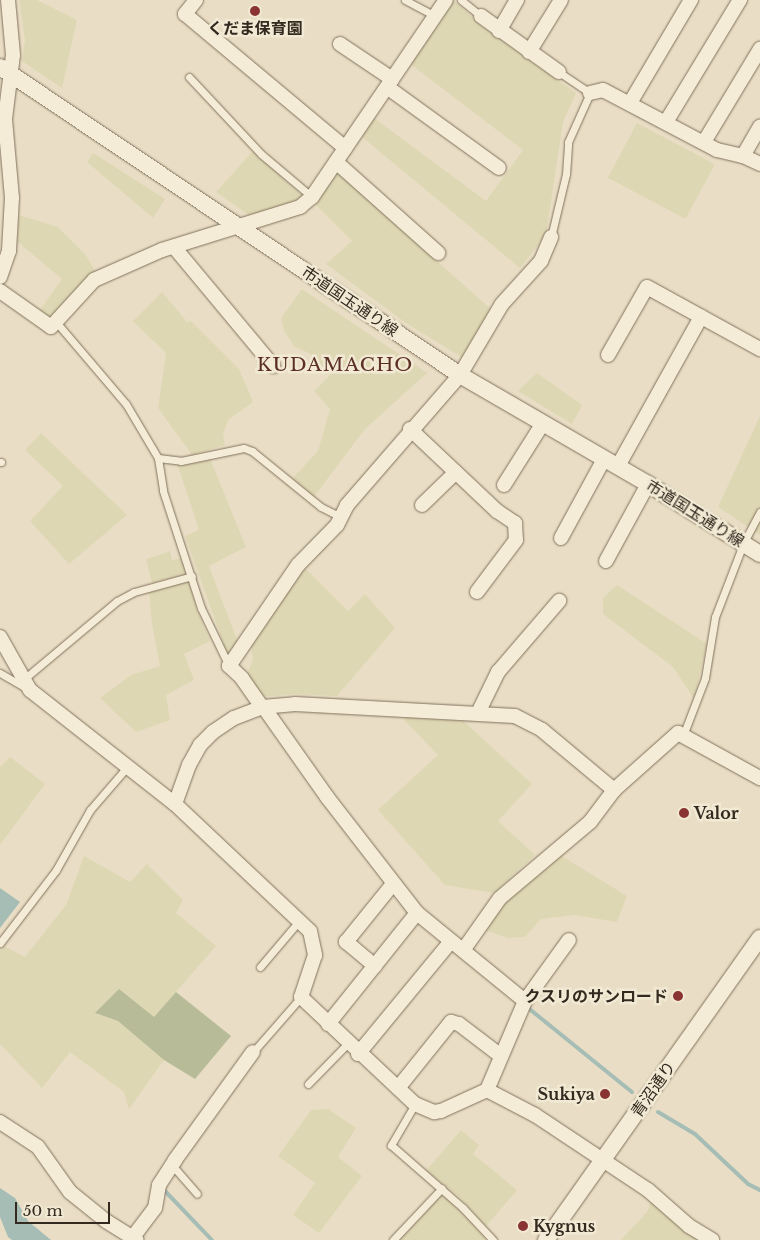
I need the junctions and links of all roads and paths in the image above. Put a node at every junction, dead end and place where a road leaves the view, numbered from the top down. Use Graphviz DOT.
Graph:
graph roads {
  1 [pos="8,0"];
  2 [pos="196,0"];
  3 [pos="405,0"];
  4 [pos="446,0"];
  5 [pos="461,0"];
  6 [pos="517,0"];
  7 [pos="561,0"];
  8 [pos="691,0"];
  9 [pos="740,0"];
  10 [pos="435,16"];
  11 [pos="481,16"];
  12 [pos="500,30"];
  13 [pos="340,44"];
  14 [pos="760,49"];
  15 [pos="529,52"];
  16 [pos="5,70"];
  17 [pos="559,72"];
  18 [pos="189,77"];
  19 [pos="390,83"];
  20 [pos="590,93"];
  21 [pos="630,103"];
  22 [pos="666,122"];
  23 [pos="760,126"];
  24 [pos="704,142"];
  25 [pos="345,148"];
  26 [pos="743,156"];
  27 [pos="336,162"];
  28 [pos="760,164"];
  29 [pos="500,168"];
  30 [pos="312,197"];
  31 [pos="238,226"];
  32 [pos="551,237"];
  33 [pos="174,247"];
  34 [pos="438,253"];
  35 [pos="0,277"];
  36 [pos="0,291"];
  37 [pos="701,317"];
  38 [pos="57,323"];
  39 [pos="760,349"];
  40 [pos="608,356"];
  41 [pos="273,366"];
  42 [pos="460,375"];
  43 [pos="543,423"];
  44 [pos="410,429"];
  45 [pos="158,458"];
  46 [pos="611,462"];
  47 [pos="456,472"];
  48 [pos="648,484"];
  49 [pos="504,485"];
  50 [pos="422,505"];
  51 [pos="760,512"];
  52 [pos="341,518"];
  53 [pos="560,538"];
  54 [pos="744,542"];
  55 [pos="760,554"];
  56 [pos="606,561"];
  57 [pos="192,576"];
  58 [pos="477,592"];
  59 [pos="559,602"];
  60 [pos="0,637"];
  61 [pos="229,666"];
  62 [pos="0,673"];
  63 [pos="27,685"];
  64 [pos="264,708"];
  65 [pos="478,713"];
  66 [pos="684,734"];
  67 [pos="128,766"];
  68 [pos="760,778"];
  69 [pos="614,790"];
  70 [pos="175,804"];
  71 [pos="393,884"];
  72 [pos="417,914"];
  73 [pos="299,921"];
  74 [pos="760,938"];
  75 [pos="569,940"];
  76 [pos="451,941"];
  77 [pos="0,943"];
  78 [pos="464,949"];
  79 [pos="375,966"];
  80 [pos="260,967"];
  81 [pos="301,997"];
  82 [pos="525,1001"];
  83 [pos="328,1024"];
  84 [pos="348,1043"];
  85 [pos="253,1052"];
  86 [pos="358,1054"];
  87 [pos="501,1056"];
  88 [pos="308,1084"];
  89 [pos="398,1088"];
  90 [pos="487,1090"];
  91 [pos="416,1104"];
  92 [pos="0,1122"];
  93 [pos="602,1162"];
  94 [pos="172,1165"];
  95 [pos="442,1188"];
  96 [pos="197,1194"];
  97 [pos="135,1239"];
  98 [pos="393,1240"];
  99 [pos="493,1240"];
  100 [pos="546,1240"];
  101 [pos="712,1240"];
  1 -- 16 [label="street"];
  2 -- 25 [label="street"];
  3 -- 10 [label="lane"];
  4 -- 10 [label="street"];
  5 -- 11 [label="lane"];
  6 -- 12 [label="street"];
  7 -- 15 [label="street"];
  8 -- 21 [label="street"];
  9 -- 22 [label="street"];
  10 -- 19 [label="street"];
  11 -- 12 [label="street"];
  12 -- 15 [label="street"];
  13 -- 19 [label="street"];
  14 -- 24 [label="street"];
  15 -- 17 [label="street"];
  16 -- 31 [label="street, 市道国玉通り線"];
  16 -- 35 [label="street"];
  17 -- 20 [label="lane"];
  18 -- 30 [label="lane"];
  19 -- 25 [label="street"];
  19 -- 29 [label="street"];
  20 -- 21 [label="street"];
  20 -- 32 [label="lane"];
  21 -- 22 [label="street"];
  22 -- 24 [label="street"];
  23 -- 26 [label="street"];
  24 -- 26 [label="street"];
  25 -- 27 [label="street"];
  26 -- 28 [label="street"];
  27 -- 30 [label="street"];
  27 -- 34 [label="street"];
  30 -- 31 [label="street"];
  31 -- 33 [label="street"];
  31 -- 42 [label="street, 市道国玉通り線"];
  32 -- 42 [label="street"];
  33 -- 38 [label="street"];
  33 -- 41 [label="street"];
  36 -- 38 [label="street"];
  37 -- 39 [label="street"];
  37 -- 40 [label="street"];
  37 -- 46 [label="street"];
  38 -- 45 [label="lane"];
  42 -- 43 [label="street, 市道国玉通り線"];
  42 -- 44 [label="street"];
  43 -- 46 [label="street, 市道国玉通り線"];
  43 -- 49 [label="street"];
  44 -- 47 [label="street"];
  44 -- 52 [label="street"];
  45 -- 52 [label="lane"];
  45 -- 57 [label="lane"];
  46 -- 48 [label="street, 市道国玉通り線"];
  46 -- 53 [label="street"];
  47 -- 50 [label="street"];
  47 -- 58 [label="street"];
  48 -- 54 [label="street, 市道国玉通り線"];
  48 -- 56 [label="street"];
  51 -- 54 [label="lane"];
  52 -- 61 [label="street"];
  54 -- 55 [label="street, 市道国玉通り線"];
  54 -- 66 [label="lane"];
  57 -- 61 [label="lane"];
  57 -- 63 [label="lane"];
  59 -- 65 [label="street"];
  60 -- 63 [label="street"];
  61 -- 64 [label="street"];
  62 -- 63 [label="lane"];
  63 -- 67 [label="street"];
  64 -- 65 [label="street"];
  64 -- 70 [label="street"];
  64 -- 71 [label="street"];
  65 -- 69 [label="street"];
  66 -- 68 [label="street"];
  66 -- 69 [label="street"];
  67 -- 70 [label="street"];
  67 -- 77 [label="lane"];
  69 -- 78 [label="street"];
  70 -- 73 [label="street"];
  71 -- 72 [label="street"];
  71 -- 79 [label="street"];
  72 -- 76 [label="street"];
  72 -- 79 [label="street"];
  73 -- 80 [label="lane"];
  73 -- 81 [label="street"];
  74 -- 93 [label="street, 青沼通り"];
  75 -- 82 [label="street"];
  76 -- 78 [label="street"];
  76 -- 86 [label="street"];
  78 -- 82 [label="street"];
  79 -- 83 [label="street"];
  81 -- 83 [label="street"];
  81 -- 85 [label="lane"];
  82 -- 87 [label="street"];
  83 -- 84 [label="street"];
  84 -- 86 [label="street"];
  84 -- 88 [label="lane"];
  85 -- 94 [label="street"];
  86 -- 89 [label="street"];
  87 -- 89 [label="street"];
  87 -- 90 [label="street"];
  89 -- 91 [label="street"];
  90 -- 91 [label="street"];
  90 -- 93 [label="street"];
  91 -- 95 [label="lane"];
  92 -- 97 [label="street"];
  93 -- 100 [label="street, 青沼通り"];
  93 -- 101 [label="street"];
  94 -- 96 [label="lane"];
  94 -- 97 [label="street"];
  95 -- 98 [label="lane"];
  95 -- 99 [label="lane"];
}
